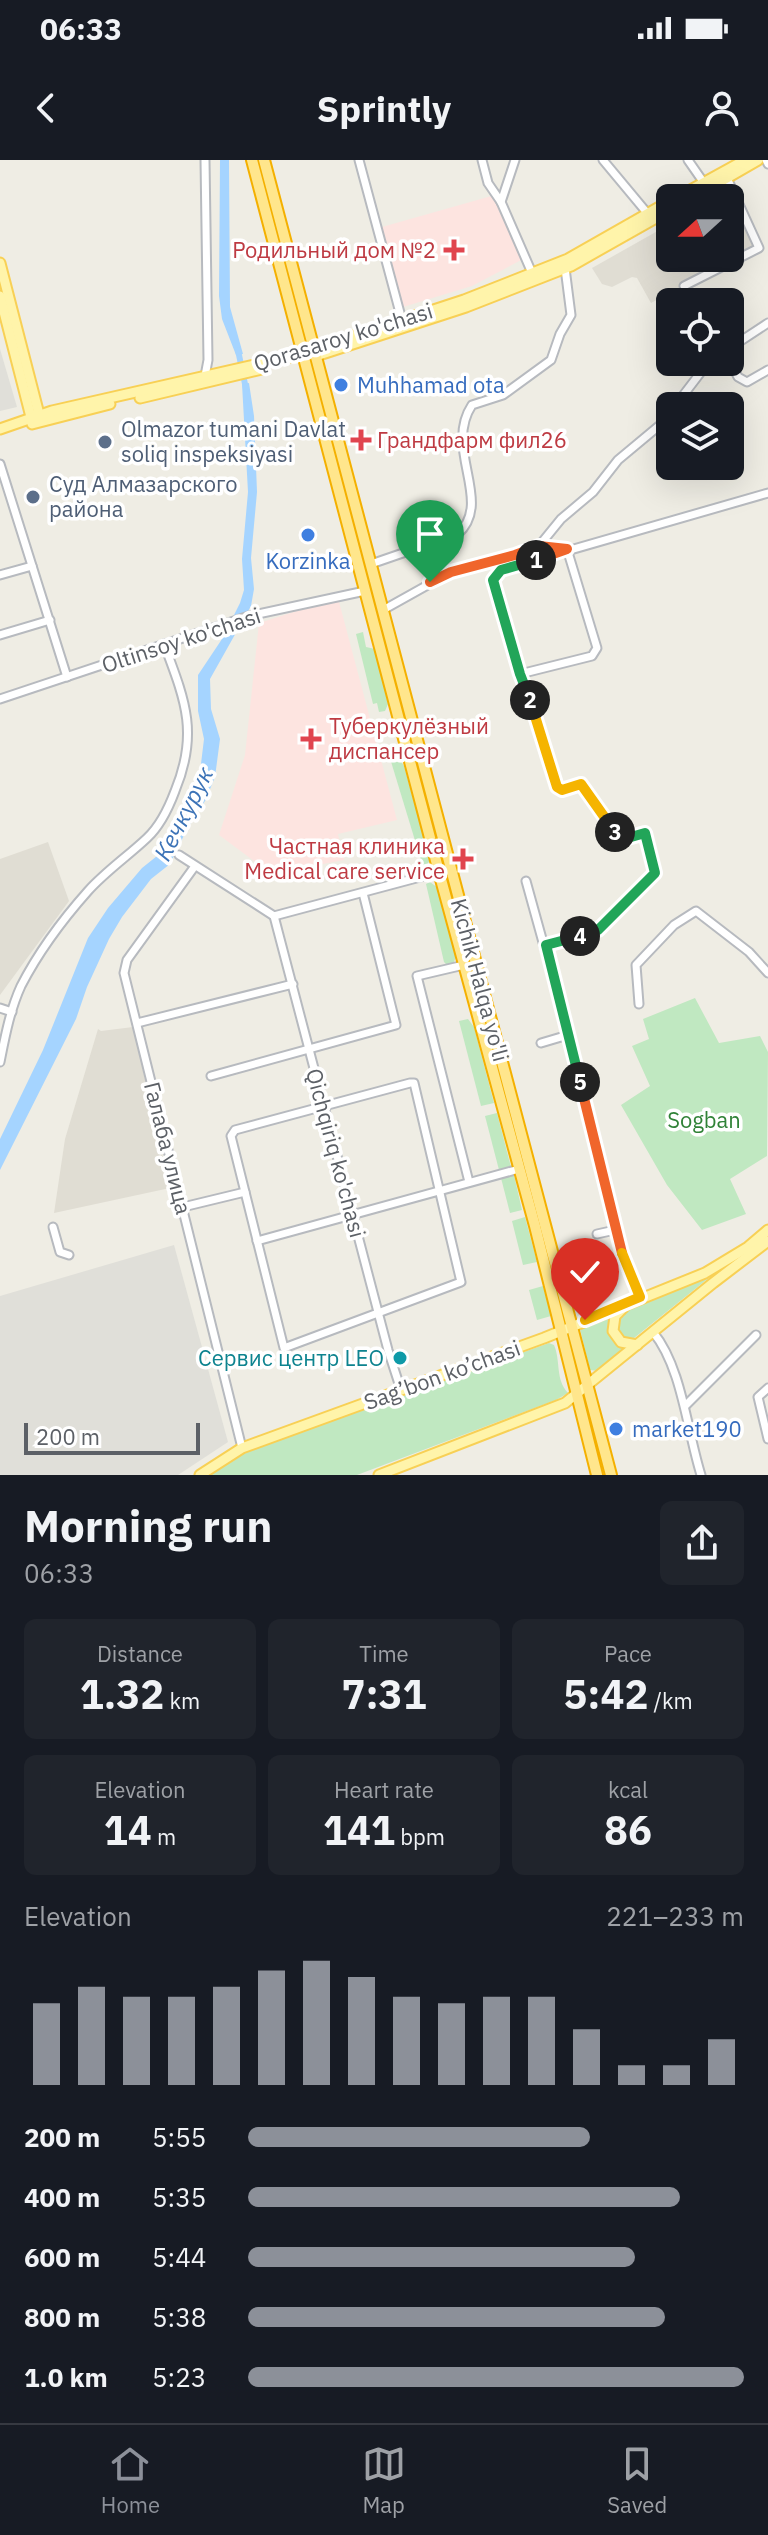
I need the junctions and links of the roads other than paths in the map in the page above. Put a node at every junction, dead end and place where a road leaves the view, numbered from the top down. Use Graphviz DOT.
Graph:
graph roads {
  1 [pos="205,160"];
  2 [pos="252,160"];
  3 [pos="264,160"];
  4 [pos="359,160"];
  5 [pos="482,160"];
  6 [pos="515,160"];
  7 [pos="603,160"];
  8 [pos="688,160"];
  9 [pos="745,160"];
  10 [pos="758,160"];
  11 [pos="727,178"];
  12 [pos="704,183"];
  13 [pos="716,184"];
  14 [pos="501,202"];
  15 [pos="656,209"];
  16 [pos="648,214"];
  17 [pos="656,218"];
  18 [pos="0,263"];
  19 [pos="565,268"];
  20 [pos="532,273"];
  21 [pos="684,286"];
  22 [pos="0,296"];
  23 [pos="768,323"];
  24 [pos="403,324"];
  25 [pos="744,339"];
  26 [pos="310,355"];
  27 [pos="208,360"];
  28 [pos="242,370"];
  29 [pos="768,370"];
  30 [pos="222,372"];
  31 [pos="205,376"];
  32 [pos="698,376"];
  33 [pos="737,376"];
  34 [pos="686,392"];
  35 [pos="36,420"];
  36 [pos="656,428"];
  37 [pos="0,432"];
  38 [pos="0,464"];
  39 [pos="768,493"];
  40 [pos="350,506"];
  41 [pos="539,546"];
  42 [pos="567,549"];
  43 [pos="371,564"];
  44 [pos="32,566"];
  45 [pos="0,575"];
  46 [pos="365,591"];
  47 [pos="383,610"];
  48 [pos="50,620"];
  49 [pos="0,635"];
  50 [pos="164,644"];
  51 [pos="520,674"];
  52 [pos="67,677"];
  53 [pos="0,699"];
  54 [pos="428,780"];
  55 [pos="415,783"];
  56 [pos="179,855"];
  57 [pos="195,866"];
  58 [pos="439,872"];
  59 [pos="526,881"];
  60 [pos="363,893"];
  61 [pos="274,916"];
  62 [pos="546,945"];
  63 [pos="464,965"];
  64 [pos="768,973"];
  65 [pos="293,984"];
  66 [pos="639,1004"];
  67 [pos="0,1008"];
  68 [pos="12,1012"];
  69 [pos="137,1023"];
  70 [pos="568,1035"];
  71 [pos="541,1043"];
  72 [pos="309,1049"];
  73 [pos="0,1062"];
  74 [pos="211,1076"];
  75 [pos="506,1098"];
  76 [pos="324,1106"];
  77 [pos="519,1169"];
  78 [pos="469,1182"];
  79 [pos="439,1191"];
  80 [pos="245,1192"];
  81 [pos="183,1207"];
  82 [pos="352,1214"];
  83 [pos="539,1224"];
  84 [pos="53,1227"];
  85 [pos="615,1230"];
  86 [pos="768,1230"];
  87 [pos="597,1234"];
  88 [pos="257,1241"];
  89 [pos="768,1241"];
  90 [pos="69,1255"];
  91 [pos="636,1299"];
  92 [pos="378,1314"];
  93 [pos="566,1328"];
  94 [pos="653,1332"];
  95 [pos="756,1335"];
  96 [pos="637,1345"];
  97 [pos="587,1387"];
  98 [pos="768,1388"];
  99 [pos="401,1390"];
  100 [pos="578,1400"];
  101 [pos="685,1406"];
  102 [pos="768,1439"];
  103 [pos="242,1448"];
  104 [pos="200,1475"];
  105 [pos="379,1475"];
  106 [pos="597,1475"];
  107 [pos="611,1475"];
  108 [pos="701,1475"];
  1 -- 27 [label="street"];
  2 -- 26 [label="highway, Kichik Halqa yo'li"];
  3 -- 26 [label="highway, Kichik Halqa yo'li"];
  4 -- 24 [label="street"];
  5 -- 14 [label="street"];
  6 -- 14 [label="street"];
  7 -- 16 [label="street"];
  8 -- 12 [label="street"];
  9 -- 12 [label="main road"];
  10 -- 11 [label="main road"];
  11 -- 13 [label="main road"];
  11 -- 21 [label="street"];
  14 -- 20 [label="street"];
  15 -- 16 [label="main road, Qorasaroy ko'chasi"];
  16 -- 20 [label="main road, Qorasaroy ko'chasi"];
  17 -- 19 [label="main road, Qorasaroy ko'chasi"];
  18 -- 35 [label="main road"];
  19 -- 24 [label="main road, Qorasaroy ko'chasi"];
  19 -- 43 [label="street"];
  20 -- 24 [label="main road, Qorasaroy ko'chasi"];
  22 -- 35 [label="main road"];
  23 -- 25 [label="street"];
  24 -- 26 [label="main road, Qorasaroy ko'chasi"];
  26 -- 28 [label="main road, Qorasaroy ko'chasi"];
  26 -- 40 [label="highway, Kichik Halqa yo'li"];
  27 -- 30 [label="street"];
  27 -- 31 [label="street"];
  28 -- 30 [label="main road, Qorasaroy ko'chasi"];
  28 -- 35 [label="main road, Qorasaroy ko'chasi"];
  29 -- 33 [label="street"];
  30 -- 31 [label="main road, Qorasaroy ko'chasi"];
  31 -- 35 [label="main road, Qorasaroy ko'chasi"];
  32 -- 34 [label="street"];
  35 -- 37 [label="main road, Qorasaroy ko'chasi"];
  36 -- 41 [label="street"];
  38 -- 44 [label="street"];
  39 -- 42 [label="street"];
  40 -- 43 [label="highway, Kichik Halqa yo'li"];
  40 -- 46 [label="highway, Kichik Halqa yo'li"];
  41 -- 42 [label="street"];
  41 -- 47 [label="street"];
  42 -- 51 [label="street"];
  42 -- 51 [label="street"];
  43 -- 47 [label="highway, Kichik Halqa yo'li"];
  44 -- 45 [label="street"];
  44 -- 48 [label="street"];
  46 -- 50 [label="street, Oltinsoy ko'chasi"];
  46 -- 55 [label="highway, Kichik Halqa yo'li"];
  47 -- 54 [label="highway, Kichik Halqa yo'li"];
  48 -- 49 [label="street"];
  48 -- 52 [label="street"];
  50 -- 52 [label="street, Oltinsoy ko'chasi"];
  50 -- 68 [label="street"];
  51 -- 62 [label="street"];
  52 -- 53 [label="street, Oltinsoy ko'chasi"];
  54 -- 55 [label="highway"];
  54 -- 75 [label="highway, Kichik Halqa yo'li"];
  55 -- 58 [label="highway, Kichik Halqa yo'li"];
  56 -- 57 [label="street"];
  57 -- 61 [label="street"];
  57 -- 69 [label="street, Галаба улица"];
  58 -- 60 [label="street"];
  58 -- 63 [label="highway, Kichik Halqa yo'li"];
  59 -- 62 [label="street"];
  60 -- 61 [label="street"];
  60 -- 72 [label="street"];
  61 -- 65 [label="street, Qichqiriq ko'chasi"];
  62 -- 70 [label="street"];
  63 -- 75 [label="highway, Kichik Halqa yo'li"];
  63 -- 78 [label="street"];
  64 -- 66 [label="street"];
  65 -- 69 [label="street"];
  65 -- 72 [label="street, Qichqiriq ko'chasi"];
  67 -- 68 [label="street"];
  68 -- 73 [label="street"];
  69 -- 81 [label="street, Галаба улица"];
  70 -- 71 [label="street"];
  70 -- 85 [label="street"];
  72 -- 74 [label="street"];
  72 -- 76 [label="street, Qichqiriq ko'chasi"];
  75 -- 77 [label="highway, Kichik Halqa yo'li"];
  75 -- 83 [label="highway, Kichik Halqa yo'li"];
  76 -- 79 [label="street"];
  76 -- 80 [label="street"];
  76 -- 82 [label="street, Qichqiriq ko'chasi"];
  77 -- 78 [label="street"];
  77 -- 83 [label="highway, Kichik Halqa yo'li"];
  78 -- 79 [label="street"];
  79 -- 82 [label="street"];
  79 -- 92 [label="street"];
  80 -- 81 [label="street"];
  80 -- 88 [label="street"];
  81 -- 103 [label="street, Галаба улица"];
  82 -- 88 [label="street"];
  82 -- 92 [label="street, Qichqiriq ko'chasi"];
  83 -- 93 [label="highway, Kichik Halqa yo'li"];
  84 -- 90 [label="street"];
  85 -- 87 [label="street"];
  85 -- 91 [label="street"];
  86 -- 91 [label="main road, Sag’bon ko’chasi"];
  88 -- 92 [label="street"];
  89 -- 94 [label="main road"];
  91 -- 93 [label="main road, Sag’bon ko’chasi"];
  91 -- 96 [label="main road"];
  92 -- 99 [label="street, Qichqiriq ko'chasi"];
  93 -- 97 [label="highway, Kichik Halqa yo'li"];
  93 -- 99 [label="main road, Sag’bon ko’chasi"];
  93 -- 100 [label="highway, Kichik Halqa yo'li"];
  94 -- 96 [label="main road"];
  94 -- 101 [label="street"];
  95 -- 101 [label="street"];
  96 -- 97 [label="main road"];
  97 -- 100 [label="main road"];
  97 -- 107 [label="highway, Kichik Halqa yo'li"];
  98 -- 102 [label="street"];
  99 -- 103 [label="main road, Sag’bon ko’chasi"];
  100 -- 105 [label="main road"];
  100 -- 106 [label="highway, Kichik Halqa yo'li"];
  101 -- 108 [label="street"];
  103 -- 104 [label="main road, Sag’bon ko’chasi"];
}
